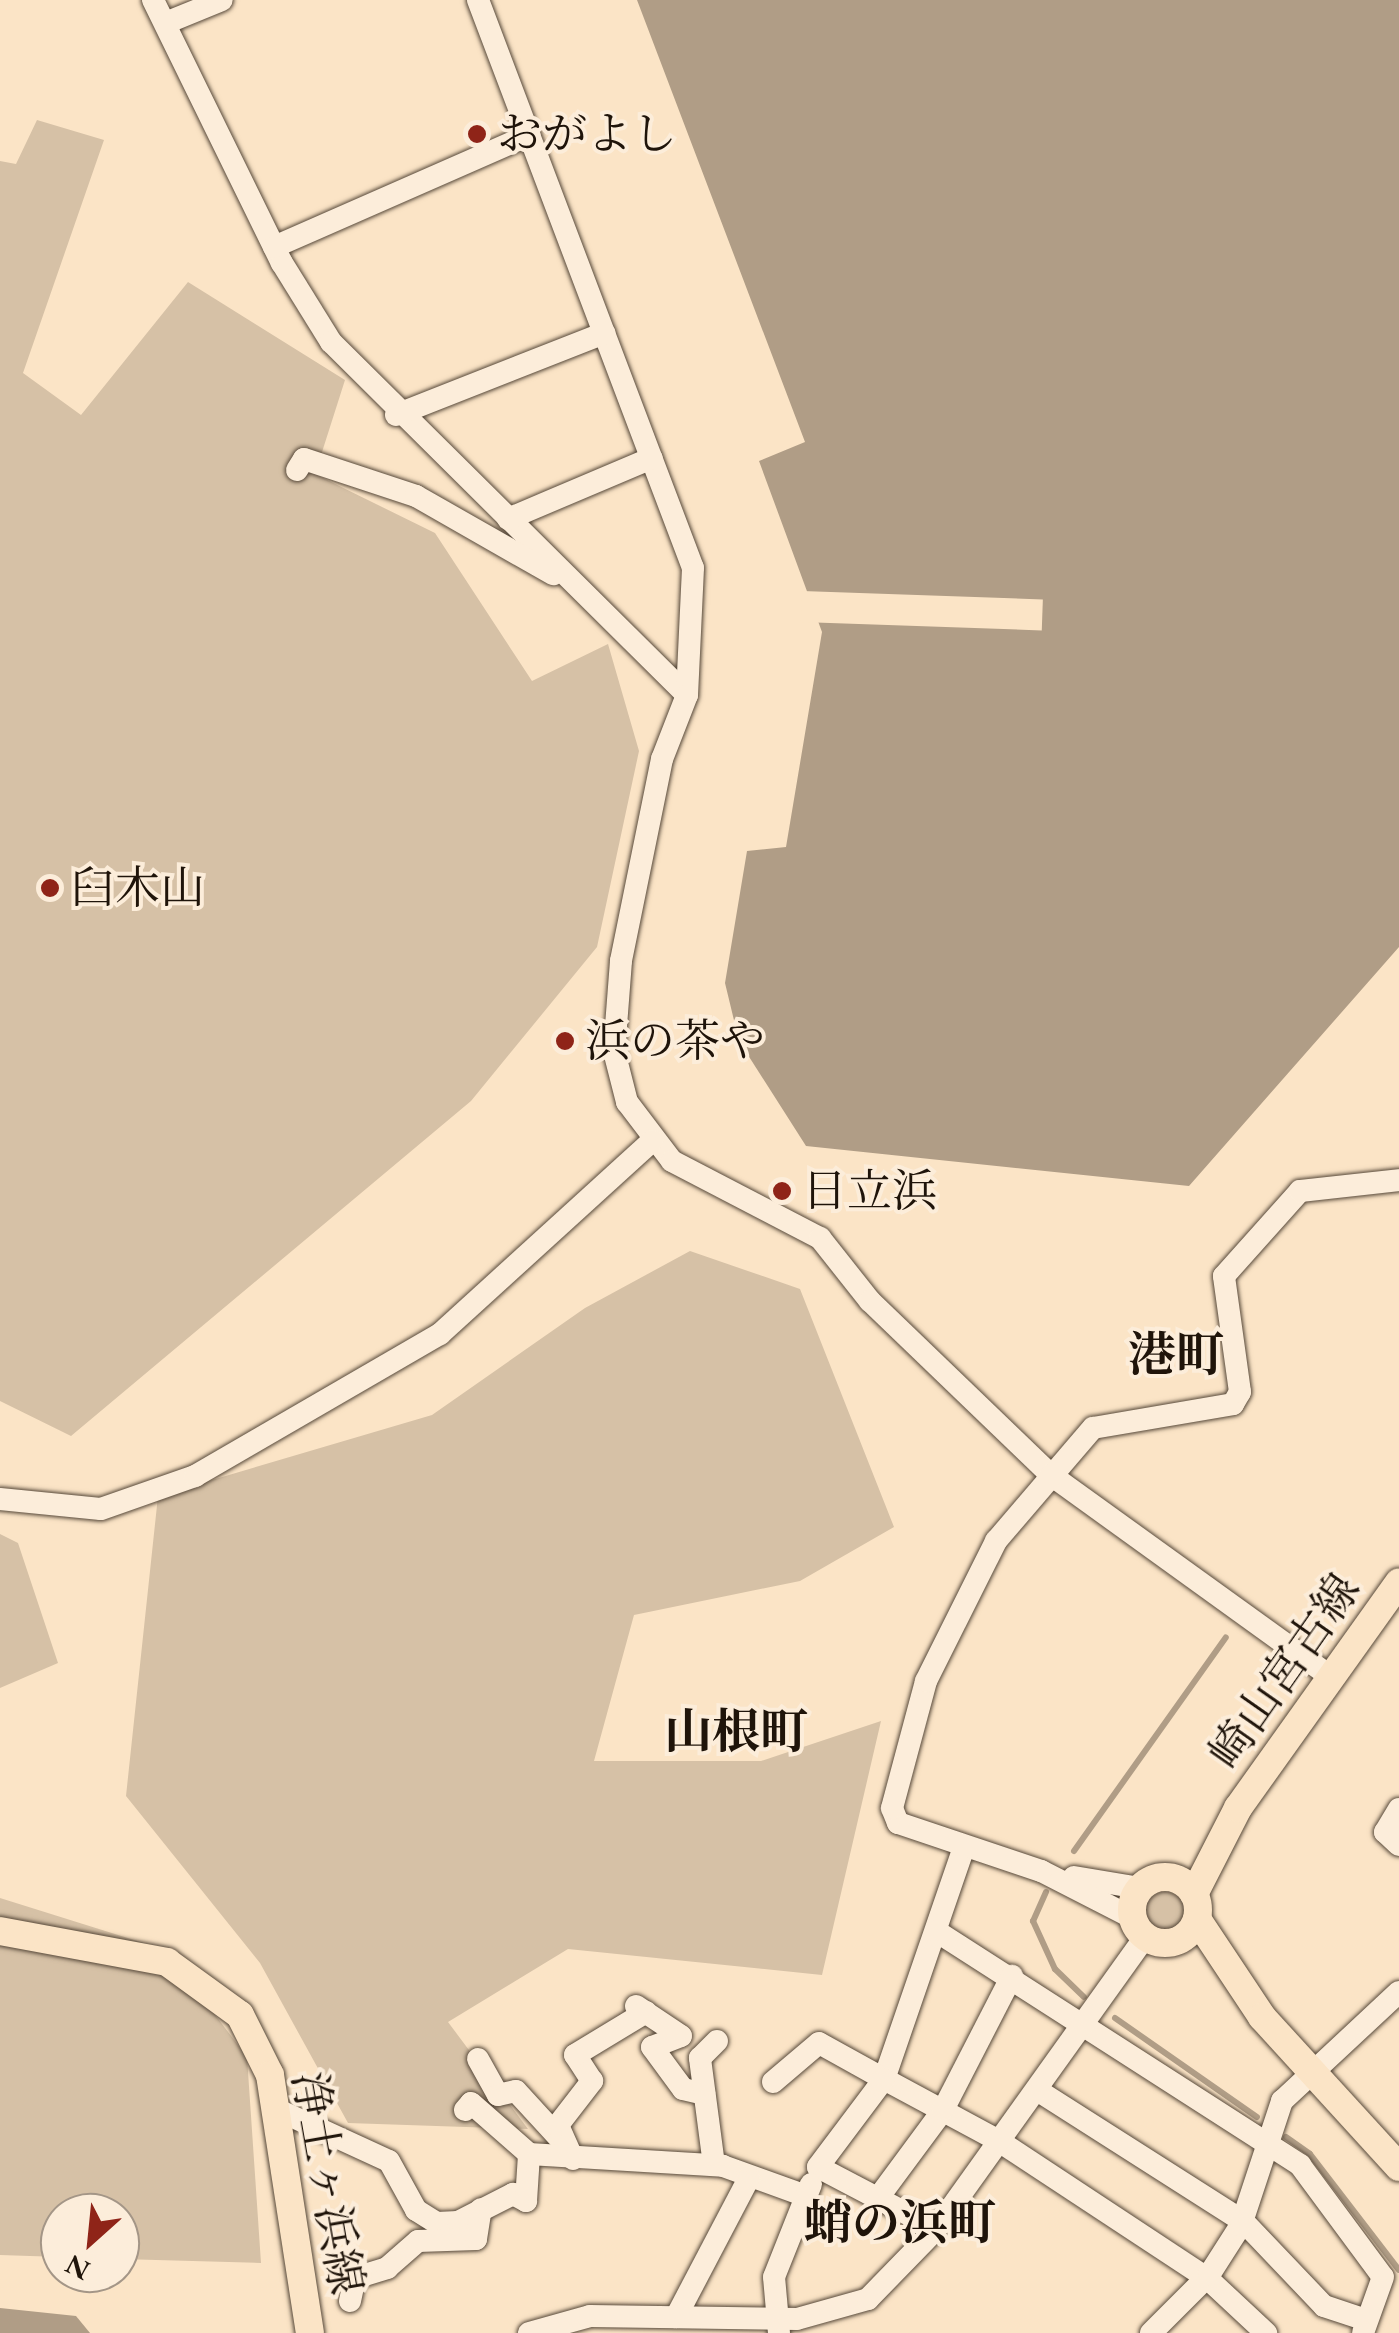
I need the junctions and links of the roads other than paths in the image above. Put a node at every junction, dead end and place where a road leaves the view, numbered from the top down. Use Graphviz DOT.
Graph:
graph roads {
  1 [pos="152,0"];
  2 [pos="222,0"];
  3 [pos="478,0"];
  4 [pos="168,22"];
  5 [pos="529,135"];
  6 [pos="274,247"];
  7 [pos="604,333"];
  8 [pos="396,415"];
  9 [pos="652,458"];
  10 [pos="297,470"];
  11 [pos="508,520"];
  12 [pos="586,593"];
  13 [pos="687,695"];
  14 [pos="652,1141"];
  15 [pos="1399,1180"];
  16 [pos="1051,1475"];
  17 [pos="0,1499"];
  18 [pos="1399,1582"];
  19 [pos="1331,1677"];
  20 [pos="1238,1808"];
  21 [pos="1399,1808"];
  22 [pos="1399,1845"];
  23 [pos="964,1847"];
  24 [pos="1042,1871"];
  25 [pos="1168,1877"];
  26 [pos="1140,1888"];
  27 [pos="1196,1907"];
  28 [pos="1139,1927"];
  29 [pos="0,1931"];
  30 [pos="936,1931"];
  31 [pos="1177,1941"];
  32 [pos="1012,1976"];
  33 [pos="1399,1992"];
  34 [pos="1262,2017"];
  35 [pos="1086,2020"];
  36 [pos="717,2041"];
  37 [pos="478,2059"];
  38 [pos="1314,2075"];
  39 [pos="884,2079"];
  40 [pos="774,2082"];
  41 [pos="1036,2090"];
  42 [pos="704,2094"];
  43 [pos="278,2110"];
  44 [pos="466,2110"];
  45 [pos="942,2110"];
  46 [pos="998,2141"];
  47 [pos="1269,2144"];
  48 [pos="566,2149"];
  49 [pos="529,2154"];
  50 [pos="714,2165"];
  51 [pos="818,2167"];
  52 [pos="1399,2167"];
  53 [pos="749,2178"];
  54 [pos="806,2196"];
  55 [pos="878,2198"];
  56 [pos="481,2210"];
  57 [pos="1242,2221"];
  58 [pos="936,2229"];
  59 [pos="1207,2278"];
  60 [pos="1391,2280"];
  61 [pos="350,2300"];
  62 [pos="676,2317"];
  63 [pos="779,2325"];
  64 [pos="1365,2326"];
  65 [pos="310,2333"];
  66 [pos="528,2333"];
  67 [pos="1151,2333"];
  68 [pos="1266,2333"];
  1 -- 4 [label="street"];
  2 -- 4 [label="street"];
  3 -- 5 [label="street"];
  4 -- 6 [label="street"];
  5 -- 6 [label="street"];
  5 -- 7 [label="street"];
  6 -- 8 [label="street"];
  7 -- 8 [label="street"];
  7 -- 9 [label="street"];
  8 -- 11 [label="street"];
  9 -- 11 [label="street"];
  9 -- 13 [label="street"];
  10 -- 12 [label="street"];
  11 -- 12 [label="street"];
  12 -- 13 [label="street"];
  13 -- 14 [label="street"];
  14 -- 16 [label="street"];
  14 -- 17 [label="street"];
  15 -- 16 [label="street"];
  16 -- 19 [label="street"];
  16 -- 23 [label="street"];
  18 -- 19 [label="main road, 崎山宮古線"];
  19 -- 20 [label="main road, 崎山宮古線"];
  20 -- 25 [label="main road, 崎山宮古線"];
  20 -- 27 [label="main road, 崎山宮古線"];
  21 -- 22 [label="street"];
  23 -- 24 [label="street"];
  23 -- 30 [label="street"];
  24 -- 26 [label="street"];
  24 -- 28 [label="street"];
  25 -- 26 [label="main road, 崎山宮古線"];
  25 -- 27 [label="main road"];
  26 -- 28 [label="main road"];
  27 -- 31 [label="main road, 崎山宮古線"];
  27 -- 34 [label="main road"];
  28 -- 31 [label="main road"];
  28 -- 35 [label="street"];
  29 -- 43 [label="main road, 浄土ヶ浜線"];
  30 -- 32 [label="street"];
  30 -- 39 [label="street"];
  31 -- 34 [label="main road"];
  32 -- 35 [label="street"];
  32 -- 45 [label="street"];
  33 -- 38 [label="street"];
  34 -- 38 [label="main road"];
  35 -- 41 [label="street"];
  35 -- 47 [label="street"];
  36 -- 42 [label="street"];
  37 -- 48 [label="street"];
  38 -- 47 [label="street"];
  38 -- 52 [label="main road"];
  39 -- 40 [label="street"];
  39 -- 45 [label="street"];
  39 -- 51 [label="street"];
  41 -- 46 [label="street"];
  41 -- 57 [label="street"];
  42 -- 48 [label="street"];
  42 -- 50 [label="street"];
  43 -- 56 [label="street"];
  43 -- 65 [label="main road, 浄土ヶ浜線"];
  44 -- 49 [label="street"];
  45 -- 46 [label="street"];
  45 -- 55 [label="street"];
  46 -- 58 [label="street"];
  46 -- 59 [label="street"];
  47 -- 57 [label="street"];
  47 -- 60 [label="street"];
  48 -- 49 [label="street"];
  48 -- 50 [label="street"];
  49 -- 56 [label="street"];
  50 -- 53 [label="street"];
  51 -- 54 [label="street"];
  51 -- 55 [label="street"];
  53 -- 54 [label="street"];
  53 -- 62 [label="street"];
  54 -- 63 [label="street"];
  55 -- 58 [label="street"];
  56 -- 61 [label="street"];
  57 -- 59 [label="street"];
  57 -- 64 [label="street"];
  58 -- 63 [label="street"];
  59 -- 67 [label="street"];
  59 -- 68 [label="street"];
  60 -- 64 [label="street"];
  62 -- 63 [label="street"];
  62 -- 66 [label="street"];
}
